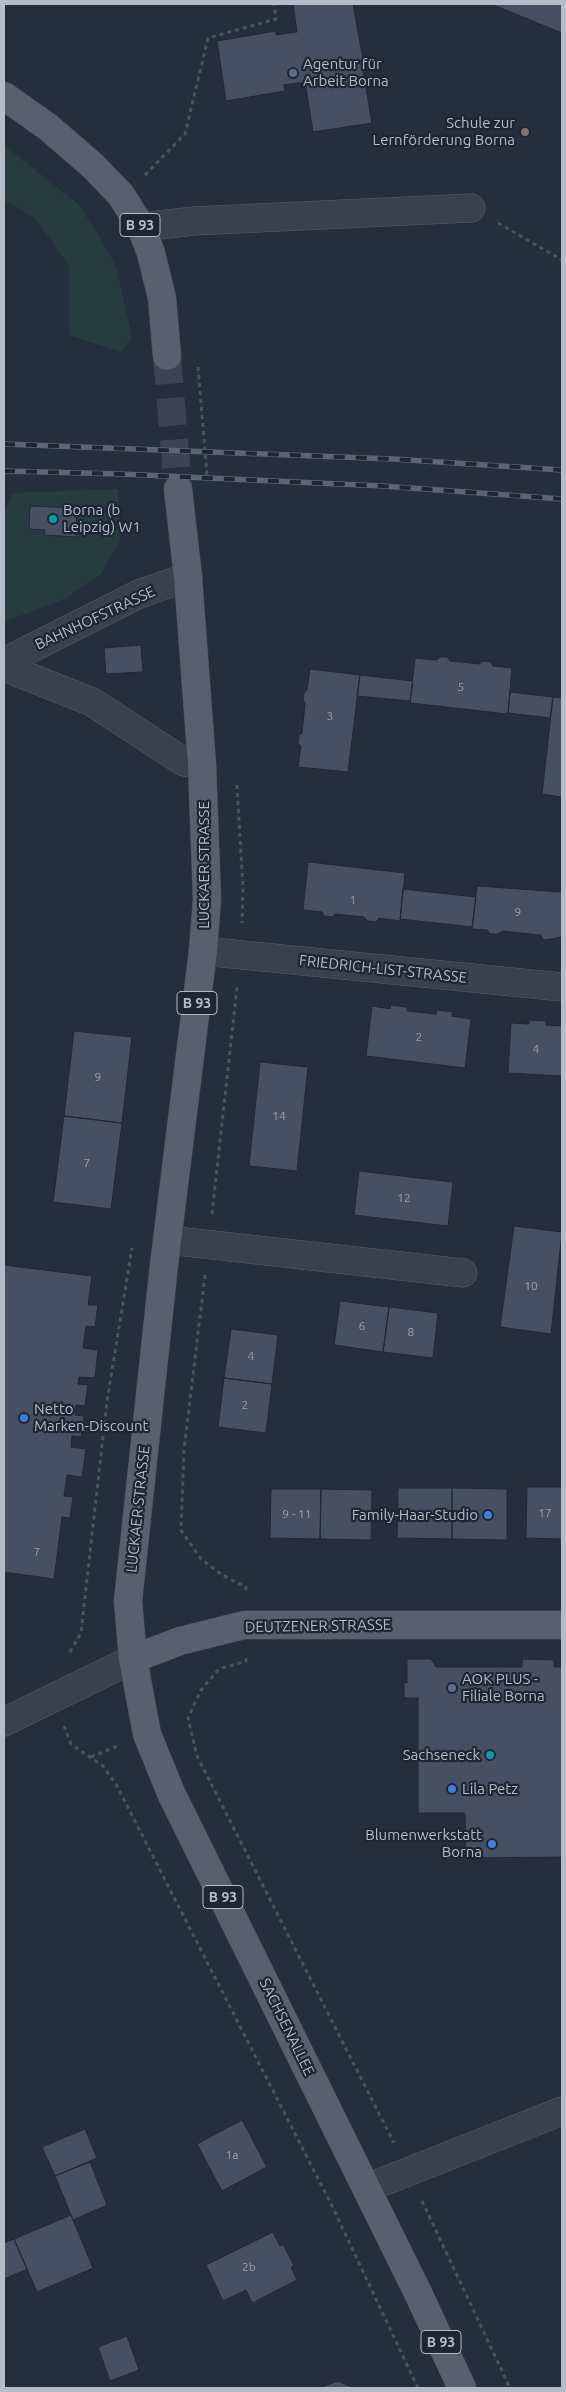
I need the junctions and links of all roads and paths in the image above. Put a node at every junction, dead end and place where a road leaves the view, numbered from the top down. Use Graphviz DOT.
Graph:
graph roads {
  1 [pos="274,4"];
  2 [pos="4,96"];
  3 [pos="121,195"];
  4 [pos="472,208"];
  5 [pos="141,227"];
  6 [pos="562,260"];
  7 [pos="167,356"];
  8 [pos="178,490"];
  9 [pos="188,577"];
  10 [pos="4,662"];
  11 [pos="4,667"];
  12 [pos="202,765"];
  13 [pos="203,950"];
  14 [pos="241,954"];
  15 [pos="562,987"];
  16 [pos="168,1240"];
  17 [pos="209,1244"];
  18 [pos="463,1273"];
  19 [pos="246,1587"];
  20 [pos="562,1624"];
  21 [pos="133,1659"];
  22 [pos="246,1661"];
  23 [pos="4,1722"];
  24 [pos="562,2110"];
  25 [pos="408,2172"];
  26 [pos="367,2188"];
  27 [pos="462,2388"];
  28 [pos="510,2388"];
  1 -- 3 [label="path"];
  2 -- 3 [label="main road, B 93"];
  3 -- 5 [label="main road, B 93"];
  4 -- 5 [label="street"];
  4 -- 6 [label="path"];
  5 -- 7 [label="main road, B 93"];
  8 -- 9 [label="main road, LUCKAER STRASSE / B 93"];
  9 -- 10 [label="street, BAHNHOFSTRASSE"];
  9 -- 12 [label="main road, LUCKAER STRASSE / B 93"];
  11 -- 12 [label="street"];
  12 -- 13 [label="main road, LUCKAER STRASSE / B 93"];
  13 -- 14 [label="street, FRIEDRICH-LIST-STRASSE"];
  13 -- 16 [label="main road, LUCKAER STRASSE / B 93"];
  14 -- 15 [label="street, FRIEDRICH-LIST-STRASSE"];
  14 -- 17 [label="path"];
  16 -- 17 [label="street"];
  16 -- 21 [label="main road, LUCKAER STRASSE / B 93"];
  17 -- 18 [label="street"];
  17 -- 19 [label="path"];
  20 -- 21 [label="main road, DEUTZENER STRASSE"];
  21 -- 23 [label="street, DEUTZENER STRASSE"];
  21 -- 26 [label="main road, SACHSENALLEE / B 93"];
  22 -- 25 [label="path"];
  24 -- 25 [label="street"];
  25 -- 26 [label="street"];
  25 -- 28 [label="path"];
  26 -- 27 [label="main road, SACHSENALLEE / B 93"];
}
